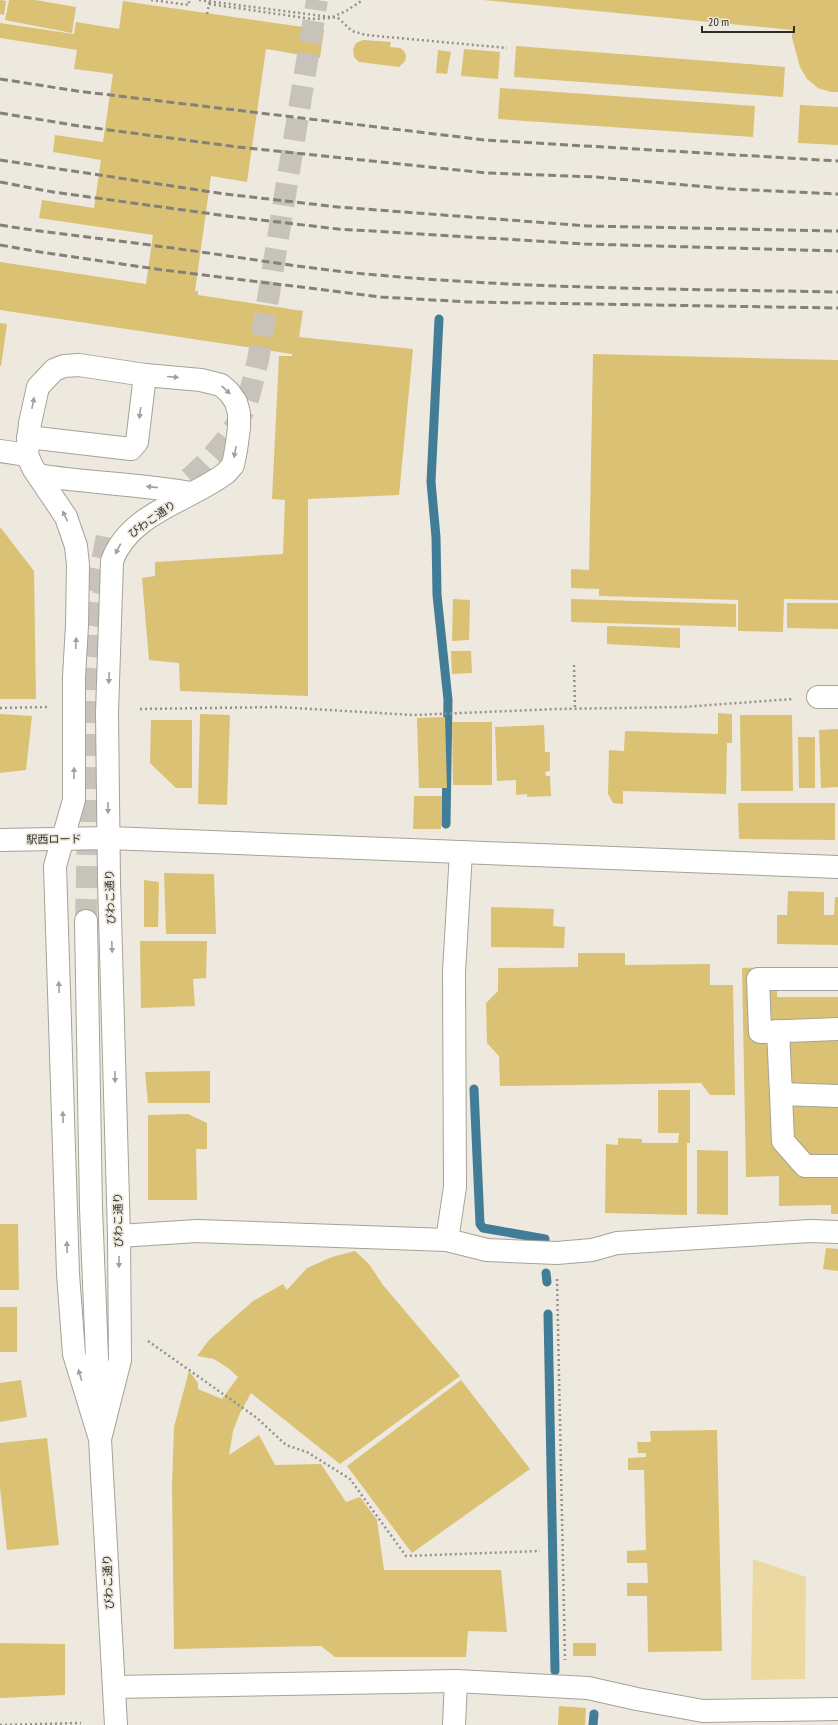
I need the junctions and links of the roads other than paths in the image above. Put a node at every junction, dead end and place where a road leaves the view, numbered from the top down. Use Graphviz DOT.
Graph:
graph roads {
  1 [pos="145,374"];
  2 [pos="28,446"];
  3 [pos="0,451"];
  4 [pos="38,475"];
  5 [pos="191,493"];
  6 [pos="109,838"];
  7 [pos="63,839"];
  8 [pos="0,840"];
  9 [pos="461,852"];
  10 [pos="838,867"];
  11 [pos="86,921"];
  12 [pos="838,979"];
  13 [pos="838,1029"];
  14 [pos="778,1031"];
  15 [pos="781,1094"];
  16 [pos="838,1096"];
  17 [pos="838,1166"];
  18 [pos="838,1232"];
  19 [pos="119,1236"];
  20 [pos="447,1240"];
  21 [pos="100,1440"];
  22 [pos="456,1681"];
  23 [pos="114,1687"];
  24 [pos="838,1708"];
  25 [pos="116,1725"];
  26 [pos="454,1725"];
  2 -- 1 [label="street, one-way"];
  1 -- 2 [label="street, one-way"];
  1 -- 5 [label="street, びわこ通り, one-way"];
  2 -- 3 [label="street"];
  2 -- 4 [label="street, びわこ通り"];
  5 -- 4 [label="street, one-way"];
  7 -- 4 [label="street, びわこ通り, one-way"];
  5 -- 6 [label="street, びわこ通り, one-way"];
  6 -- 7 [label="street, 駅西ロード"];
  6 -- 9 [label="street, 駅西ロード"];
  6 -- 19 [label="street, びわこ通り, one-way"];
  7 -- 8 [label="street, 駅西ロード"];
  21 -- 7 [label="street, びわこ通り, one-way"];
  9 -- 10 [label="street, 駅西ロード"];
  9 -- 20 [label="street"];
  11 -- 21 [label="street"];
  12 -- 14 [label="street"];
  13 -- 14 [label="street"];
  14 -- 15 [label="street"];
  15 -- 16 [label="street"];
  15 -- 17 [label="street"];
  18 -- 20 [label="street"];
  19 -- 20 [label="street"];
  19 -- 21 [label="street, びわこ通り, one-way"];
  21 -- 23 [label="street, びわこ通り"];
  22 -- 23 [label="street"];
  22 -- 24 [label="street"];
  22 -- 26 [label="street"];
  23 -- 25 [label="street, びわこ通り"];
}
